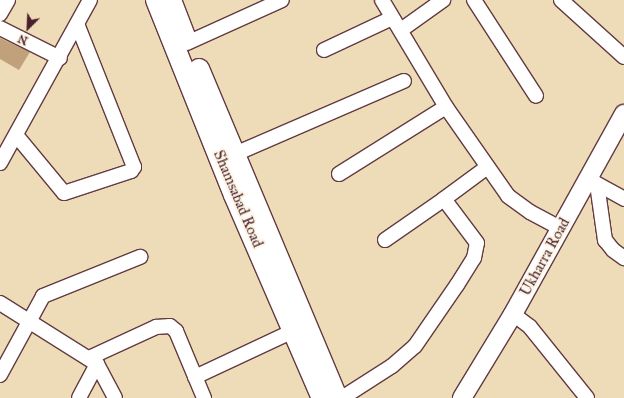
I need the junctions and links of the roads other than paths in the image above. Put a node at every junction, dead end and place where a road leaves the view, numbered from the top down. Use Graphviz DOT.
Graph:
graph roads {
  1 [pos="8,0"];
  2 [pos="90,0"];
  3 [pos="156,0"];
  4 [pos="171,0"];
  5 [pos="282,0"];
  6 [pos="382,0"];
  7 [pos="444,0"];
  8 [pos="474,0"];
  9 [pos="561,0"];
  10 [pos="0,14"];
  11 [pos="392,18"];
  12 [pos="77,24"];
  13 [pos="0,28"];
  14 [pos="401,30"];
  15 [pos="187,43"];
  16 [pos="324,50"];
  17 [pos="624,57"];
  18 [pos="60,58"];
  19 [pos="404,81"];
  20 [pos="536,96"];
  21 [pos="446,107"];
  22 [pos="624,114"];
  23 [pos="16,135"];
  24 [pos="235,154"];
  25 [pos="0,163"];
  26 [pos="486,168"];
  27 [pos="339,174"];
  28 [pos="593,181"];
  29 [pos="444,199"];
  30 [pos="624,199"];
  31 [pos="560,228"];
  32 [pos="385,240"];
  33 [pos="140,257"];
  34 [pos="624,258"];
  35 [pos="0,303"];
  36 [pos="513,314"];
  37 [pos="30,321"];
  38 [pos="292,331"];
  39 [pos="94,360"];
  40 [pos="0,375"];
  41 [pos="195,377"];
  42 [pos="79,398"];
  43 [pos="115,398"];
  44 [pos="204,398"];
  45 [pos="322,398"];
  46 [pos="337,398"];
  47 [pos="342,398"];
  48 [pos="462,398"];
  49 [pos="587,398"];
  1 -- 10 [label="street"];
  2 -- 12 [label="street"];
  3 -- 38 [label="main road, Shamsabad Road"];
  4 -- 15 [label="main road, Shamsabad Road"];
  5 -- 15 [label="street"];
  6 -- 11 [label="street"];
  7 -- 14 [label="street"];
  8 -- 20 [label="street"];
  9 -- 17 [label="street"];
  11 -- 14 [label="street"];
  11 -- 16 [label="street"];
  12 -- 18 [label="street"];
  12 -- 23 [label="street"];
  13 -- 18 [label="street"];
  14 -- 21 [label="street"];
  15 -- 24 [label="main road, Shamsabad Road"];
  18 -- 23 [label="street"];
  19 -- 24 [label="street"];
  21 -- 26 [label="street"];
  21 -- 27 [label="street"];
  22 -- 28 [label="street, Ukharra Road"];
  23 -- 25 [label="street"];
  24 -- 46 [label="main road, Shamsabad Road"];
  26 -- 29 [label="street"];
  26 -- 31 [label="street"];
  28 -- 30 [label="street"];
  28 -- 31 [label="street, Ukharra Road"];
  28 -- 34 [label="street"];
  29 -- 32 [label="street"];
  29 -- 47 [label="street"];
  31 -- 36 [label="street, Ukharra Road"];
  33 -- 37 [label="street"];
  35 -- 37 [label="street"];
  36 -- 48 [label="street, Ukharra Road"];
  36 -- 49 [label="street"];
  37 -- 39 [label="street"];
  37 -- 40 [label="street"];
  38 -- 41 [label="street"];
  38 -- 45 [label="main road, Shamsabad Road"];
  39 -- 41 [label="street"];
  39 -- 42 [label="street"];
  39 -- 43 [label="street"];
  41 -- 44 [label="street"];
}
